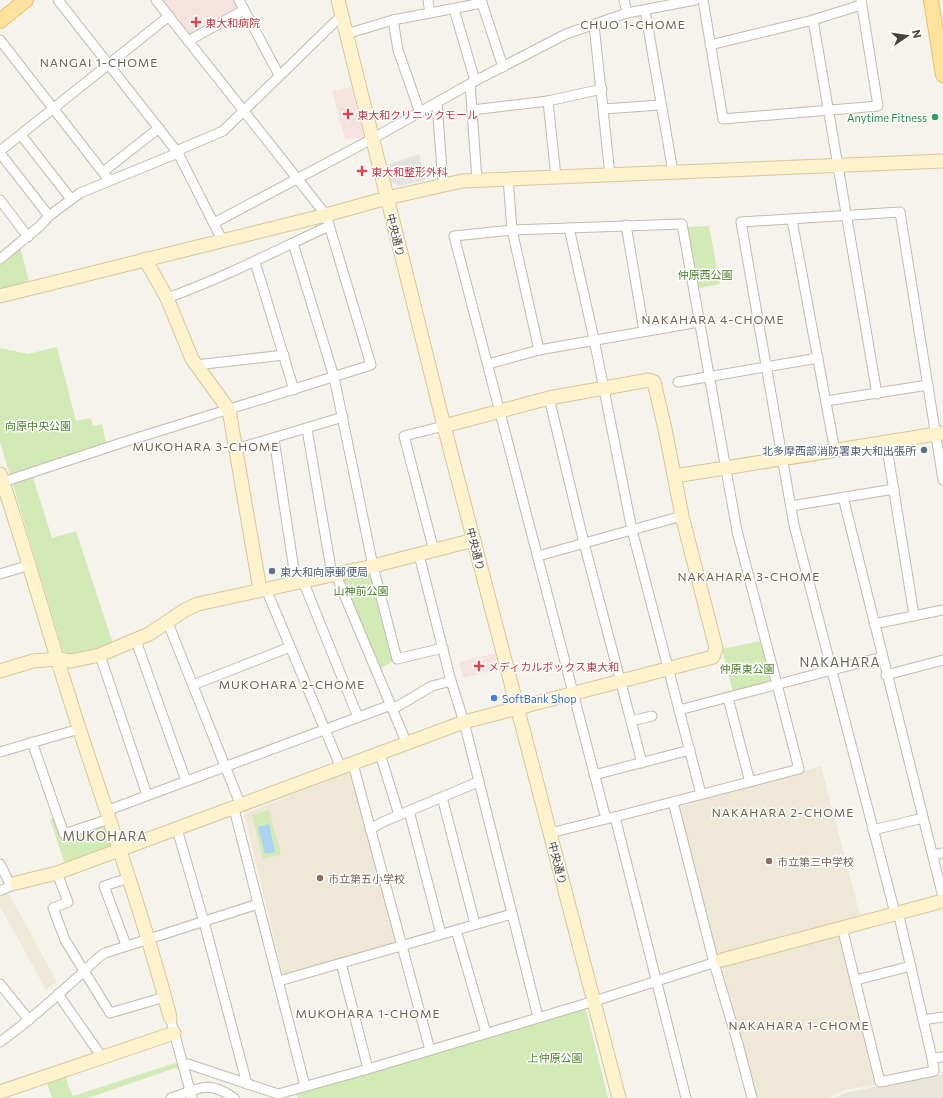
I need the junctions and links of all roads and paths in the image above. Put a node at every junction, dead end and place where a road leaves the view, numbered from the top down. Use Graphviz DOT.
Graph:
graph roads {
  1 [pos="26,0"];
  2 [pos="58,0"];
  3 [pos="156,0"];
  4 [pos="239,0"];
  5 [pos="338,0"];
  6 [pos="428,0"];
  7 [pos="624,0"];
  8 [pos="691,0"];
  9 [pos="703,0"];
  10 [pos="931,0"];
  11 [pos="481,1"];
  12 [pos="861,3"];
  13 [pos="656,4"];
  14 [pos="454,9"];
  15 [pos="244,10"];
  16 [pos="645,10"];
  17 [pos="430,13"];
  18 [pos="627,13"];
  19 [pos="342,15"];
  20 [pos="169,16"];
  21 [pos="393,20"];
  22 [pos="813,20"];
  23 [pos="0,21"];
  24 [pos="594,25"];
  25 [pos="346,34"];
  26 [pos="0,40"];
  27 [pos="188,41"];
  28 [pos="710,45"];
  29 [pos="109,64"];
  30 [pos="503,67"];
  31 [pos="943,75"];
  32 [pos="279,76"];
  33 [pos="473,82"];
  34 [pos="602,89"];
  35 [pos="548,101"];
  36 [pos="436,103"];
  37 [pos="660,105"];
  38 [pos="54,108"];
  39 [pos="604,109"];
  40 [pos="472,110"];
  41 [pos="243,111"];
  42 [pos="830,111"];
  43 [pos="420,113"];
  44 [pos="159,128"];
  45 [pos="21,135"];
  46 [pos="372,139"];
  47 [pos="0,152"];
  48 [pos="178,153"];
  49 [pos="943,161"];
  50 [pos="839,165"];
  51 [pos="103,172"];
  52 [pos="673,172"];
  53 [pos="610,175"];
  54 [pos="556,177"];
  55 [pos="508,178"];
  56 [pos="297,179"];
  57 [pos="109,180"];
  58 [pos="477,180"];
  59 [pos="443,184"];
  60 [pos="387,198"];
  61 [pos="0,200"];
  62 [pos="71,200"];
  63 [pos="49,216"];
  64 [pos="847,216"];
  65 [pos="328,220"];
  66 [pos="792,220"];
  67 [pos="214,223"];
  68 [pos="626,225"];
  69 [pos="569,228"];
  70 [pos="512,230"];
  71 [pos="28,236"];
  72 [pos="222,240"];
  73 [pos="293,243"];
  74 [pos="0,259"];
  75 [pos="146,259"];
  76 [pos="255,262"];
  77 [pos="0,296"];
  78 [pos="167,298"];
  79 [pos="699,322"];
  80 [pos="644,331"];
  81 [pos="594,339"];
  82 [pos="539,350"];
  83 [pos="284,355"];
  84 [pos="818,358"];
  85 [pos="488,364"];
  86 [pos="196,365"];
  87 [pos="766,367"];
  88 [pos="334,377"];
  89 [pos="709,377"];
  90 [pos="678,382"];
  91 [pos="928,385"];
  92 [pos="603,388"];
  93 [pos="294,390"];
  94 [pos="877,394"];
  95 [pos="549,398"];
  96 [pos="826,401"];
  97 [pos="229,410"];
  98 [pos="500,410"];
  99 [pos="343,417"];
  100 [pos="444,426"];
  101 [pos="307,429"];
  102 [pos="939,434"];
  103 [pos="274,439"];
  104 [pos="886,442"];
  105 [pos="236,449"];
  106 [pos="835,451"];
  107 [pos="783,459"];
  108 [pos="724,468"];
  109 [pos="675,476"];
  110 [pos="1,478"];
  111 [pos="943,480"];
  112 [pos="894,489"];
  113 [pos="843,497"];
  114 [pos="791,506"];
  115 [pos="682,516"];
  116 [pos="632,530"];
  117 [pos="474,540"];
  118 [pos="584,543"];
  119 [pos="434,551"];
  120 [pos="419,555"];
  121 [pos="538,556"];
  122 [pos="30,565"];
  123 [pos="373,566"];
  124 [pos="0,574"];
  125 [pos="336,575"];
  126 [pos="299,582"];
  127 [pos="263,590"];
  128 [pos="943,610"];
  129 [pos="914,615"];
  130 [pos="168,623"];
  131 [pos="874,624"];
  132 [pos="136,641"];
  133 [pos="290,646"];
  134 [pos="443,648"];
  135 [pos="100,655"];
  136 [pos="882,657"];
  137 [pos="59,659"];
  138 [pos="943,660"];
  139 [pos="668,670"];
  140 [pos="0,671"];
  141 [pos="832,671"];
  142 [pos="886,675"];
  143 [pos="451,681"];
  144 [pos="621,681"];
  145 [pos="193,685"];
  146 [pos="775,685"];
  147 [pos="573,694"];
  148 [pos="728,698"];
  149 [pos="392,707"];
  150 [pos="517,709"];
  151 [pos="679,710"];
  152 [pos="652,716"];
  153 [pos="358,717"];
  154 [pos="631,721"];
  155 [pos="464,722"];
  156 [pos="79,729"];
  157 [pos="325,730"];
  158 [pos="32,742"];
  159 [pos="407,744"];
  160 [pos="690,750"];
  161 [pos="0,752"];
  162 [pos="380,754"];
  163 [pos="642,763"];
  164 [pos="353,764"];
  165 [pos="226,766"];
  166 [pos="341,768"];
  167 [pos="594,776"];
  168 [pos="186,781"];
  169 [pos="478,782"];
  170 [pos="750,782"];
  171 [pos="701,794"];
  172 [pos="147,795"];
  173 [pos="442,797"];
  174 [pos="674,802"];
  175 [pos="237,807"];
  176 [pos="409,811"];
  177 [pos="107,814"];
  178 [pos="399,815"];
  179 [pos="610,818"];
  180 [pos="923,818"];
  181 [pos="177,829"];
  182 [pos="370,829"];
  183 [pos="873,830"];
  184 [pos="550,833"];
  185 [pos="120,850"];
  186 [pos="943,853"];
  187 [pos="932,855"];
  188 [pos="0,864"];
  189 [pos="57,873"];
  190 [pos="129,878"];
  191 [pos="14,885"];
  192 [pos="0,891"];
  193 [pos="943,897"];
  194 [pos="943,901"];
  195 [pos="258,904"];
  196 [pos="897,913"];
  197 [pos="512,914"];
  198 [pos="204,922"];
  199 [pos="475,924"];
  200 [pos="842,927"];
  201 [pos="456,930"];
  202 [pos="441,934"];
  203 [pos="148,939"];
  204 [pos="126,945"];
  205 [pos="402,945"];
  206 [pos="718,962"];
  207 [pos="341,963"];
  208 [pos="911,966"];
  209 [pos="83,972"];
  210 [pos="856,980"];
  211 [pos="279,981"];
  212 [pos="656,982"];
  213 [pos="0,984"];
  214 [pos="58,994"];
  215 [pos="164,997"];
  216 [pos="593,1001"];
  217 [pos="170,1017"];
  218 [pos="538,1017"];
  219 [pos="943,1017"];
  220 [pos="29,1020"];
  221 [pos="923,1020"];
  222 [pos="174,1033"];
  223 [pos="486,1033"];
  224 [pos="0,1042"];
  225 [pos="430,1050"];
  226 [pos="102,1057"];
  227 [pos="943,1057"];
  228 [pos="932,1058"];
  229 [pos="183,1065"];
  230 [pos="368,1070"];
  231 [pos="247,1084"];
  232 [pos="305,1086"];
  233 [pos="0,1092"];
  234 [pos="291,1094"];
  235 [pos="191,1095"];
  236 [pos="171,1098"];
  237 [pos="234,1098"];
  238 [pos="618,1098"];
  239 [pos="686,1098"];
  240 [pos="752,1098"];
  1 -- 23 [label="main road"];
  2 -- 29 [label="street"];
  3 -- 20 [label="street"];
  4 -- 15 [label="street"];
  5 -- 19 [label="street, 中央通り"];
  6 -- 17 [label="street"];
  7 -- 18 [label="street"];
  8 -- 13 [label="street"];
  9 -- 28 [label="street"];
  10 -- 31 [label="main road"];
  11 -- 14 [label="street"];
  11 -- 30 [label="street"];
  12 -- 22 [label="street"];
  12 -- 42 [label="street"];
  13 -- 16 [label="street"];
  14 -- 17 [label="street"];
  14 -- 33 [label="street"];
  15 -- 27 [label="street"];
  15 -- 32 [label="street"];
  16 -- 18 [label="street"];
  16 -- 37 [label="street"];
  17 -- 21 [label="street"];
  18 -- 24 [label="street"];
  19 -- 25 [label="street, 中央通り"];
  19 -- 32 [label="street"];
  20 -- 27 [label="street"];
  20 -- 29 [label="street"];
  21 -- 25 [label="street"];
  21 -- 43 [label="street"];
  22 -- 28 [label="street"];
  22 -- 42 [label="street"];
  24 -- 30 [label="street"];
  24 -- 34 [label="street"];
  25 -- 46 [label="street, 中央通り"];
  26 -- 38 [label="street"];
  27 -- 41 [label="street"];
  28 -- 42 [label="street"];
  29 -- 38 [label="street"];
  29 -- 44 [label="street"];
  30 -- 33 [label="street"];
  32 -- 41 [label="street"];
  33 -- 36 [label="street"];
  33 -- 40 [label="street"];
  34 -- 35 [label="street"];
  34 -- 39 [label="street"];
  35 -- 40 [label="street"];
  35 -- 54 [label="street"];
  36 -- 43 [label="street"];
  36 -- 59 [label="street"];
  37 -- 39 [label="street"];
  37 -- 52 [label="street"];
  38 -- 45 [label="street"];
  38 -- 51 [label="street"];
  39 -- 53 [label="street"];
  40 -- 58 [label="street"];
  41 -- 48 [label="street"];
  41 -- 56 [label="street"];
  42 -- 50 [label="street"];
  43 -- 46 [label="street"];
  44 -- 48 [label="street"];
  44 -- 51 [label="street"];
  45 -- 47 [label="street"];
  45 -- 62 [label="street"];
  46 -- 56 [label="street"];
  46 -- 60 [label="street, 中央通り"];
  47 -- 63 [label="street"];
  48 -- 57 [label="street"];
  48 -- 67 [label="street"];
  49 -- 50 [label="street"];
  50 -- 52 [label="street"];
  50 -- 64 [label="street"];
  51 -- 57 [label="street"];
  52 -- 53 [label="street"];
  53 -- 54 [label="street"];
  54 -- 55 [label="street"];
  55 -- 58 [label="street"];
  55 -- 70 [label="street"];
  56 -- 65 [label="street"];
  56 -- 67 [label="street"];
  57 -- 62 [label="street"];
  58 -- 59 [label="street"];
  59 -- 60 [label="street"];
  60 -- 65 [label="street"];
  60 -- 100 [label="street, 中央通り"];
  61 -- 71 [label="street"];
  62 -- 63 [label="street"];
  63 -- 71 [label="street"];
  64 -- 66 [label="street"];
  64 -- 91 [label="street"];
  64 -- 94 [label="street"];
  65 -- 72 [label="street"];
  65 -- 73 [label="street"];
  65 -- 88 [label="street"];
  66 -- 84 [label="street"];
  66 -- 87 [label="street"];
  67 -- 72 [label="street"];
  68 -- 69 [label="street"];
  68 -- 79 [label="street"];
  68 -- 80 [label="street"];
  69 -- 70 [label="street"];
  69 -- 81 [label="street"];
  70 -- 82 [label="street"];
  70 -- 85 [label="street"];
  71 -- 74 [label="street"];
  72 -- 75 [label="street"];
  73 -- 76 [label="street"];
  73 -- 88 [label="street"];
  75 -- 77 [label="street"];
  75 -- 78 [label="street"];
  76 -- 78 [label="street"];
  76 -- 83 [label="street"];
  78 -- 86 [label="street"];
  79 -- 80 [label="street"];
  79 -- 89 [label="street"];
  80 -- 81 [label="street"];
  81 -- 82 [label="street"];
  81 -- 92 [label="street"];
  82 -- 85 [label="street"];
  83 -- 86 [label="street"];
  83 -- 93 [label="street"];
  84 -- 87 [label="street"];
  84 -- 96 [label="street"];
  85 -- 98 [label="street"];
  86 -- 97 [label="street"];
  87 -- 89 [label="street"];
  87 -- 107 [label="street"];
  88 -- 93 [label="street"];
  88 -- 99 [label="street"];
  89 -- 90 [label="street"];
  89 -- 108 [label="street"];
  91 -- 94 [label="street"];
  91 -- 102 [label="street"];
  92 -- 95 [label="street"];
  92 -- 109 [label="street"];
  92 -- 116 [label="street"];
  93 -- 97 [label="street"];
  94 -- 96 [label="street"];
  95 -- 98 [label="street"];
  95 -- 118 [label="street"];
  96 -- 106 [label="street"];
  97 -- 105 [label="street"];
  97 -- 110 [label="street"];
  98 -- 100 [label="street"];
  98 -- 121 [label="street"];
  99 -- 101 [label="street"];
  99 -- 123 [label="street"];
  100 -- 117 [label="street, 中央通り"];
  100 -- 119 [label="street"];
  101 -- 103 [label="street"];
  101 -- 125 [label="street"];
  102 -- 104 [label="street"];
  102 -- 111 [label="street"];
  103 -- 105 [label="street"];
  103 -- 126 [label="street"];
  104 -- 106 [label="street"];
  104 -- 112 [label="street"];
  105 -- 127 [label="street"];
  106 -- 107 [label="street"];
  107 -- 108 [label="street"];
  107 -- 114 [label="street"];
  108 -- 109 [label="street"];
  108 -- 146 [label="street"];
  109 -- 115 [label="street"];
  110 -- 122 [label="street"];
  112 -- 113 [label="street"];
  112 -- 129 [label="street"];
  113 -- 114 [label="street"];
  113 -- 131 [label="street"];
  114 -- 141 [label="street"];
  115 -- 116 [label="street"];
  115 -- 139 [label="street"];
  116 -- 118 [label="street"];
  116 -- 139 [label="street"];
  117 -- 119 [label="street"];
  117 -- 150 [label="street, 中央通り"];
  118 -- 121 [label="street"];
  118 -- 144 [label="street"];
  119 -- 120 [label="street"];
  120 -- 123 [label="street"];
  120 -- 134 [label="street"];
  121 -- 147 [label="street"];
  122 -- 124 [label="street"];
  122 -- 137 [label="street"];
  123 -- 125 [label="street"];
  123 -- 134 [label="street"];
  125 -- 126 [label="street"];
  125 -- 149 [label="street"];
  126 -- 127 [label="street"];
  126 -- 153 [label="street"];
  127 -- 130 [label="street"];
  127 -- 133 [label="street"];
  128 -- 129 [label="street"];
  129 -- 131 [label="street"];
  130 -- 132 [label="street"];
  130 -- 145 [label="street"];
  131 -- 136 [label="street"];
  132 -- 135 [label="street"];
  132 -- 168 [label="street"];
  133 -- 145 [label="street"];
  133 -- 157 [label="street"];
  134 -- 143 [label="street"];
  135 -- 137 [label="street"];
  135 -- 172 [label="street"];
  136 -- 141 [label="street"];
  136 -- 142 [label="street"];
  137 -- 140 [label="street"];
  137 -- 156 [label="street"];
  138 -- 142 [label="street"];
  139 -- 144 [label="street"];
  139 -- 151 [label="street"];
  141 -- 146 [label="street"];
  141 -- 183 [label="street"];
  142 -- 180 [label="street"];
  143 -- 149 [label="street"];
  143 -- 155 [label="street"];
  144 -- 147 [label="street"];
  144 -- 154 [label="street"];
  145 -- 165 [label="street"];
  146 -- 148 [label="street"];
  146 -- 170 [label="street"];
  147 -- 150 [label="street"];
  147 -- 167 [label="street"];
  148 -- 151 [label="street"];
  148 -- 170 [label="street"];
  149 -- 153 [label="street"];
  149 -- 159 [label="street"];
  150 -- 155 [label="street"];
  150 -- 184 [label="street, 中央通り"];
  151 -- 160 [label="street"];
  152 -- 154 [label="street"];
  153 -- 157 [label="street"];
  154 -- 163 [label="street"];
  155 -- 159 [label="street"];
  155 -- 169 [label="street"];
  156 -- 158 [label="street"];
  156 -- 177 [label="street"];
  157 -- 165 [label="street"];
  157 -- 166 [label="street"];
  158 -- 161 [label="street"];
  158 -- 177 [label="street"];
  159 -- 162 [label="street"];
  160 -- 163 [label="street"];
  160 -- 171 [label="street"];
  162 -- 164 [label="street"];
  162 -- 178 [label="street"];
  163 -- 167 [label="street"];
  164 -- 166 [label="street"];
  164 -- 182 [label="street"];
  165 -- 168 [label="street"];
  165 -- 175 [label="street"];
  166 -- 175 [label="street"];
  167 -- 179 [label="street"];
  168 -- 172 [label="street"];
  169 -- 173 [label="street"];
  169 -- 197 [label="street"];
  170 -- 171 [label="street"];
  171 -- 174 [label="street"];
  172 -- 177 [label="street"];
  173 -- 176 [label="street"];
  173 -- 199 [label="street"];
  174 -- 179 [label="street"];
  174 -- 206 [label="street"];
  175 -- 181 [label="street"];
  175 -- 195 [label="street"];
  176 -- 178 [label="street"];
  176 -- 202 [label="street"];
  177 -- 185 [label="street"];
  178 -- 182 [label="street"];
  179 -- 184 [label="street"];
  179 -- 212 [label="street"];
  180 -- 183 [label="street"];
  180 -- 187 [label="street"];
  181 -- 185 [label="street"];
  181 -- 198 [label="street"];
  182 -- 205 [label="street"];
  183 -- 196 [label="street"];
  184 -- 216 [label="street, 中央通り"];
  185 -- 189 [label="street"];
  185 -- 190 [label="street"];
  186 -- 187 [label="street"];
  187 -- 193 [label="street"];
  188 -- 191 [label="street"];
  189 -- 191 [label="street"];
  189 -- 209 [label="street"];
  190 -- 203 [label="street"];
  190 -- 204 [label="street"];
  191 -- 192 [label="street"];
  194 -- 196 [label="street"];
  195 -- 198 [label="street"];
  195 -- 211 [label="street"];
  196 -- 200 [label="street"];
  196 -- 208 [label="street"];
  197 -- 199 [label="street"];
  197 -- 218 [label="street"];
  198 -- 203 [label="street"];
  198 -- 231 [label="street"];
  199 -- 201 [label="street"];
  200 -- 206 [label="street"];
  200 -- 210 [label="street"];
  201 -- 202 [label="street"];
  201 -- 223 [label="street"];
  202 -- 205 [label="street"];
  203 -- 204 [label="street"];
  203 -- 215 [label="street"];
  204 -- 209 [label="street"];
  205 -- 207 [label="street"];
  205 -- 225 [label="street"];
  206 -- 212 [label="street"];
  206 -- 240 [label="street"];
  207 -- 211 [label="street"];
  207 -- 230 [label="street"];
  208 -- 210 [label="street"];
  208 -- 221 [label="street"];
  209 -- 214 [label="street"];
  209 -- 215 [label="street"];
  210 -- 228 [label="street"];
  211 -- 232 [label="street"];
  212 -- 216 [label="street"];
  212 -- 239 [label="street"];
  213 -- 220 [label="street"];
  214 -- 220 [label="street"];
  214 -- 226 [label="street"];
  215 -- 217 [label="street"];
  216 -- 218 [label="street"];
  216 -- 238 [label="street, 中央通り"];
  217 -- 222 [label="street"];
  218 -- 223 [label="street"];
  219 -- 221 [label="street"];
  220 -- 224 [label="street"];
  221 -- 228 [label="street"];
  222 -- 226 [label="street"];
  222 -- 229 [label="street"];
  223 -- 225 [label="street"];
  225 -- 230 [label="street"];
  226 -- 233 [label="street"];
  227 -- 228 [label="street"];
  229 -- 231 [label="street"];
  229 -- 235 [label="street"];
  230 -- 232 [label="street"];
  231 -- 234 [label="street"];
  232 -- 234 [label="street"];
  235 -- 236 [label="street"];
  235 -- 237 [label="street"];
}
